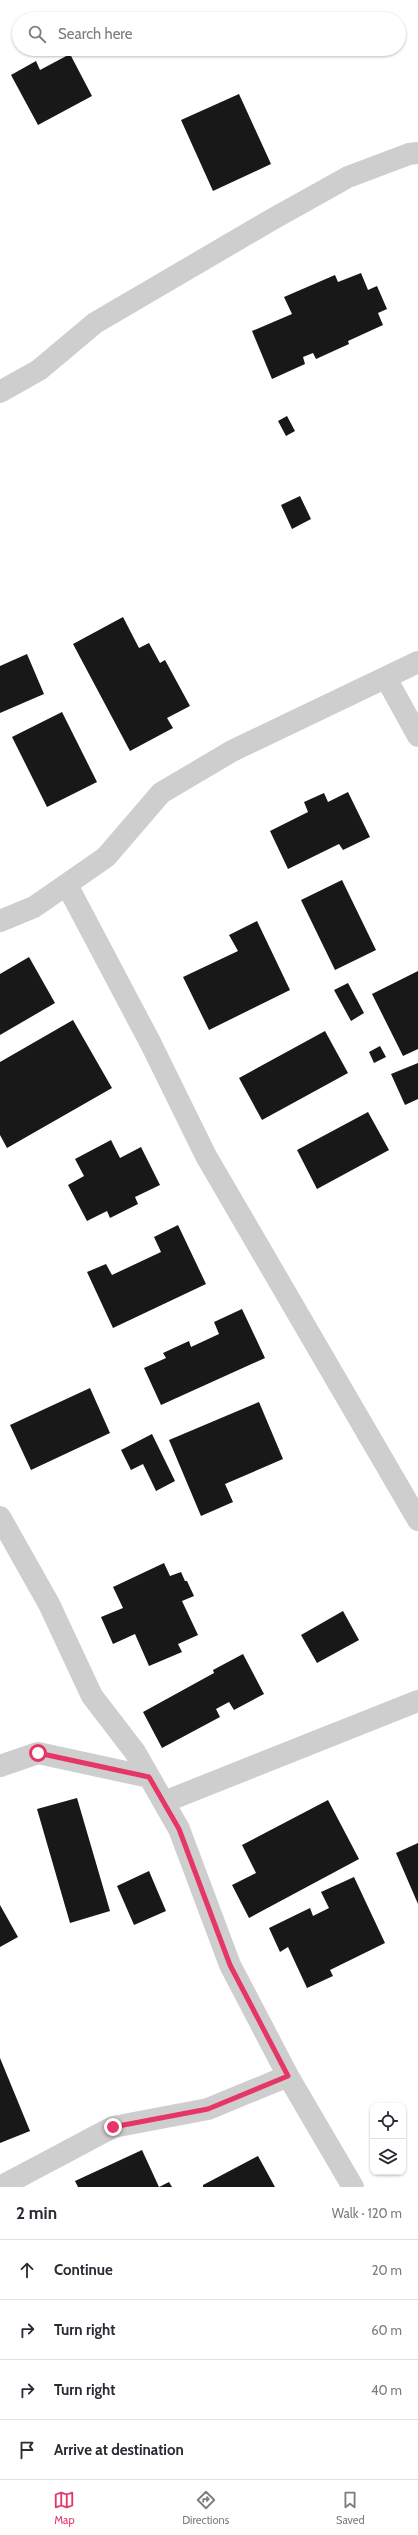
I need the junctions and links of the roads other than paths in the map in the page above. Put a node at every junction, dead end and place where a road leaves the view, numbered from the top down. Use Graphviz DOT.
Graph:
graph roads {
  1 [pos="418,153"];
  2 [pos="0,392"];
  3 [pos="418,662"];
  4 [pos="386,678"];
  5 [pos="418,736"];
  6 [pos="67,885"];
  7 [pos="0,921"];
  8 [pos="0,1517"];
  9 [pos="418,1520"];
  10 [pos="418,1701"];
  11 [pos="0,1766"];
  12 [pos="149,1777"];
  13 [pos="164,1802"];
  14 [pos="288,2076"];
  15 [pos="0,2187"];
  16 [pos="353,2187"];
  1 -- 2 [label="street"];
  3 -- 4 [label="street"];
  4 -- 5 [label="street"];
  4 -- 6 [label="street"];
  6 -- 7 [label="street"];
  6 -- 9 [label="street"];
  8 -- 12 [label="street"];
  10 -- 13 [label="street"];
  11 -- 12 [label="street"];
  12 -- 13 [label="street"];
  13 -- 14 [label="street"];
  14 -- 15 [label="street"];
  14 -- 16 [label="street"];
}
